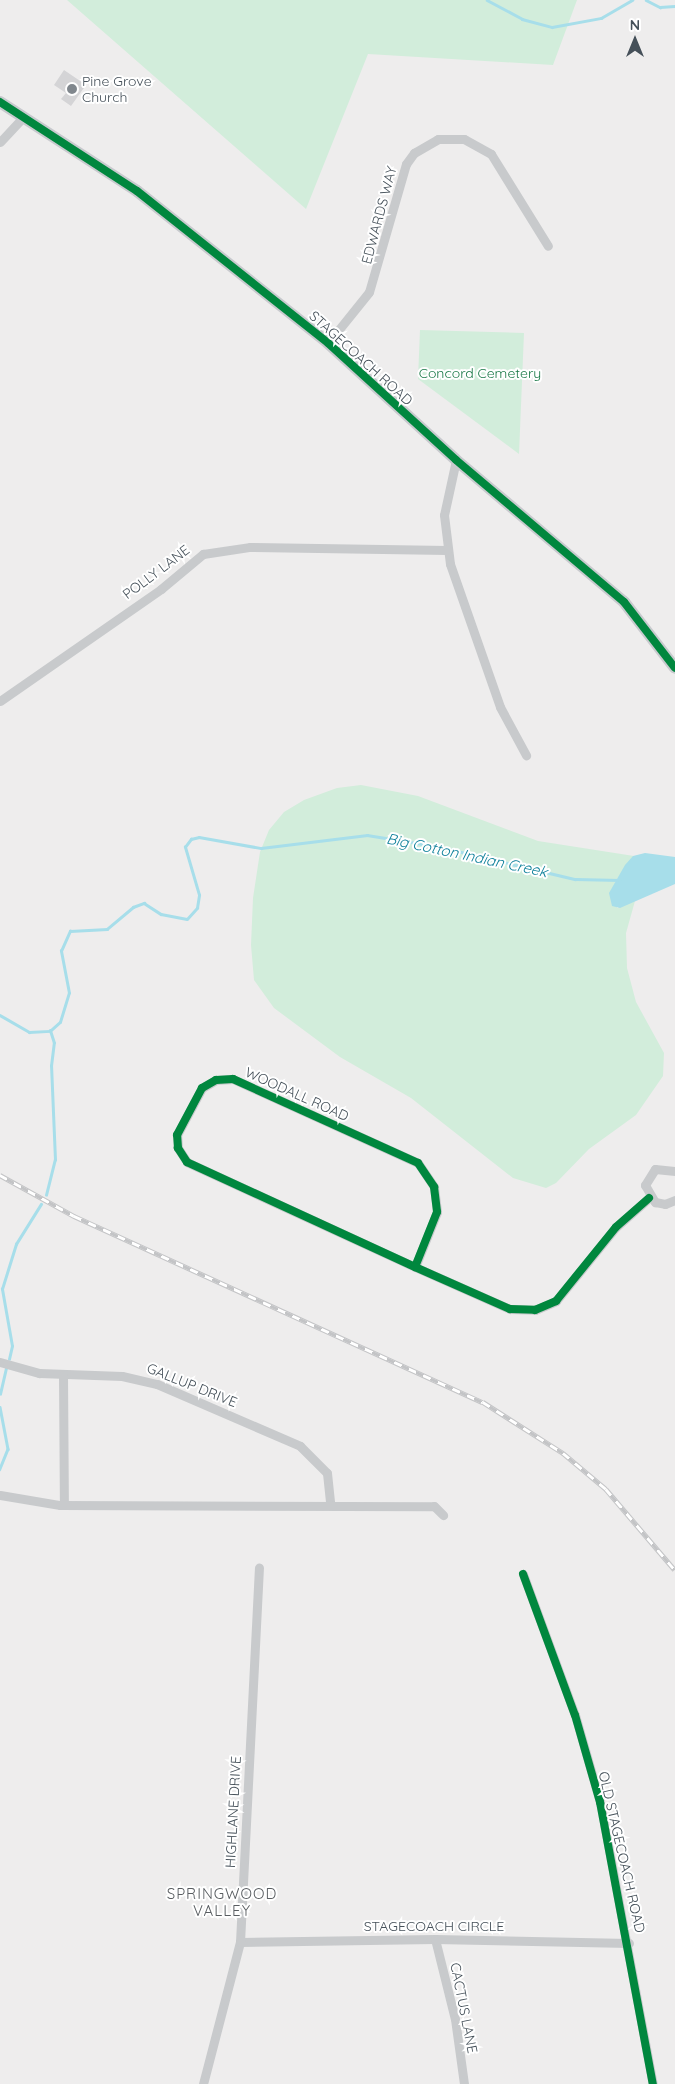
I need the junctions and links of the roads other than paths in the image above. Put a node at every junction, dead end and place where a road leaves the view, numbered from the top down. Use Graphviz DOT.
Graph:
graph roads {
  1 [pos="0,102"];
  2 [pos="23,117"];
  3 [pos="0,142"];
  4 [pos="548,246"];
  5 [pos="328,343"];
  6 [pos="456,460"];
  7 [pos="447,550"];
  8 [pos="675,668"];
  9 [pos="0,701"];
  10 [pos="526,755"];
  11 [pos="673,1167"];
  12 [pos="649,1198"];
  13 [pos="675,1200"];
  14 [pos="415,1267"];
  15 [pos="0,1362"];
  16 [pos="62,1375"];
  17 [pos="0,1495"];
  18 [pos="64,1504"];
  19 [pos="330,1504"];
  20 [pos="443,1515"];
  21 [pos="259,1567"];
  22 [pos="523,1574"];
  23 [pos="435,1939"];
  24 [pos="240,1942"];
  25 [pos="629,1943"];
  26 [pos="203,2084"];
  27 [pos="464,2084"];
  28 [pos="653,2084"];
  1 -- 2 [label="street, STAGECOACH ROAD"];
  2 -- 3 [label="street"];
  2 -- 5 [label="street, STAGECOACH ROAD"];
  4 -- 5 [label="street, EDWARDS WAY"];
  5 -- 6 [label="street, STAGECOACH ROAD"];
  6 -- 7 [label="street"];
  6 -- 8 [label="street, STAGECOACH ROAD"];
  7 -- 9 [label="street, POLLY LANE"];
  7 -- 10 [label="street"];
  11 -- 12 [label="street"];
  12 -- 13 [label="street"];
  12 -- 14 [label="street, WOODALL ROAD"];
  14 -- 14 [label="street, WOODALL ROAD"];
  15 -- 16 [label="street, GALLUP DRIVE"];
  16 -- 18 [label="street"];
  16 -- 19 [label="street, GALLUP DRIVE"];
  17 -- 18 [label="street"];
  18 -- 19 [label="street"];
  19 -- 20 [label="street"];
  21 -- 24 [label="street, HIGHLANE DRIVE"];
  22 -- 25 [label="street, OLD STAGECOACH ROAD"];
  23 -- 24 [label="street, STAGECOACH CIRCLE"];
  23 -- 25 [label="street, STAGECOACH CIRCLE"];
  23 -- 27 [label="street, CACTUS LANE"];
  24 -- 26 [label="street, HIGHLANE DRIVE"];
  25 -- 28 [label="street, OLD STAGECOACH ROAD"];
}
